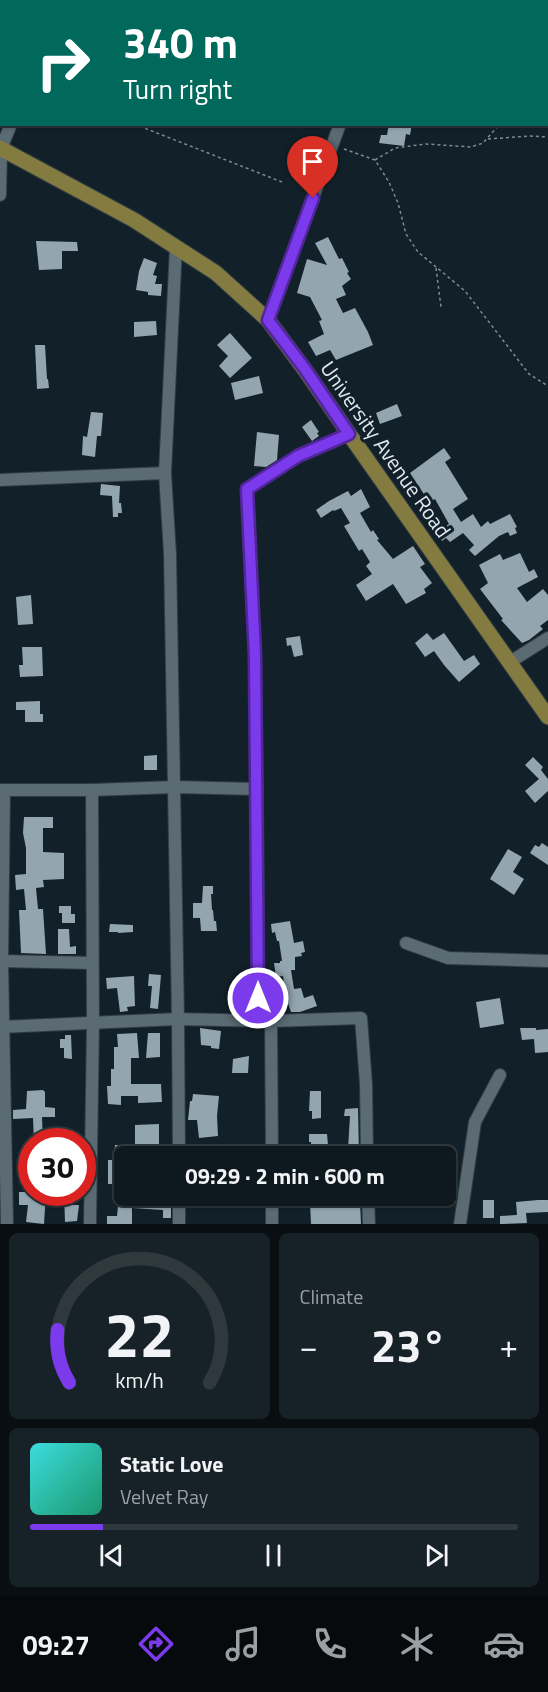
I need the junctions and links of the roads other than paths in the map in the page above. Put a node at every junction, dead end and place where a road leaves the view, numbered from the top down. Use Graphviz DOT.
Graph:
graph roads {
  1 [pos="10,126"];
  2 [pos="339,126"];
  3 [pos="1,148"];
  4 [pos="0,195"];
  5 [pos="176,247"];
  6 [pos="268,320"];
  7 [pos="349,434"];
  8 [pos="165,473"];
  9 [pos="0,480"];
  10 [pos="548,638"];
  11 [pos="510,662"];
  12 [pos="548,717"];
  13 [pos="175,786"];
  14 [pos="257,789"];
  15 [pos="92,790"];
  16 [pos="2,791"];
  17 [pos="406,943"];
  18 [pos="2,961"];
  19 [pos="548,961"];
  20 [pos="93,963"];
  21 [pos="178,1019"];
  22 [pos="258,1021"];
  23 [pos="271,1021"];
  24 [pos="93,1023"];
  25 [pos="2,1027"];
  26 [pos="500,1075"];
  27 [pos="179,1146"];
  28 [pos="272,1146"];
  29 [pos="367,1146"];
  30 [pos="179,1206"];
  31 [pos="272,1206"];
  32 [pos="368,1206"];
  33 [pos="7,1224"];
  34 [pos="90,1224"];
  35 [pos="179,1224"];
  36 [pos="272,1224"];
  37 [pos="369,1224"];
  38 [pos="460,1224"];
  1 -- 3 [label="street"];
  2 -- 6 [label="street"];
  3 -- 4 [label="street"];
  3 -- 5 [label="main road, University Avenue Road"];
  5 -- 6 [label="main road, University Avenue Road"];
  5 -- 8 [label="street"];
  6 -- 7 [label="main road, University Avenue Road"];
  7 -- 11 [label="main road, University Avenue Road"];
  7 -- 14 [label="street"];
  8 -- 9 [label="street"];
  8 -- 13 [label="street"];
  10 -- 11 [label="street"];
  11 -- 12 [label="main road, University Avenue Road"];
  13 -- 14 [label="street"];
  13 -- 15 [label="street"];
  13 -- 21 [label="street"];
  14 -- 22 [label="street"];
  15 -- 16 [label="street"];
  15 -- 20 [label="street"];
  16 -- 18 [label="street"];
  17 -- 19 [label="street"];
  18 -- 20 [label="street"];
  18 -- 25 [label="street"];
  20 -- 24 [label="street"];
  21 -- 22 [label="street"];
  21 -- 24 [label="street"];
  21 -- 27 [label="street"];
  22 -- 23 [label="street"];
  23 -- 28 [label="street"];
  23 -- 29 [label="street"];
  24 -- 25 [label="street"];
  24 -- 34 [label="street"];
  25 -- 33 [label="street"];
  26 -- 38 [label="street"];
  30 -- 35 [label="street"];
  31 -- 36 [label="street"];
  32 -- 37 [label="street"];
}
